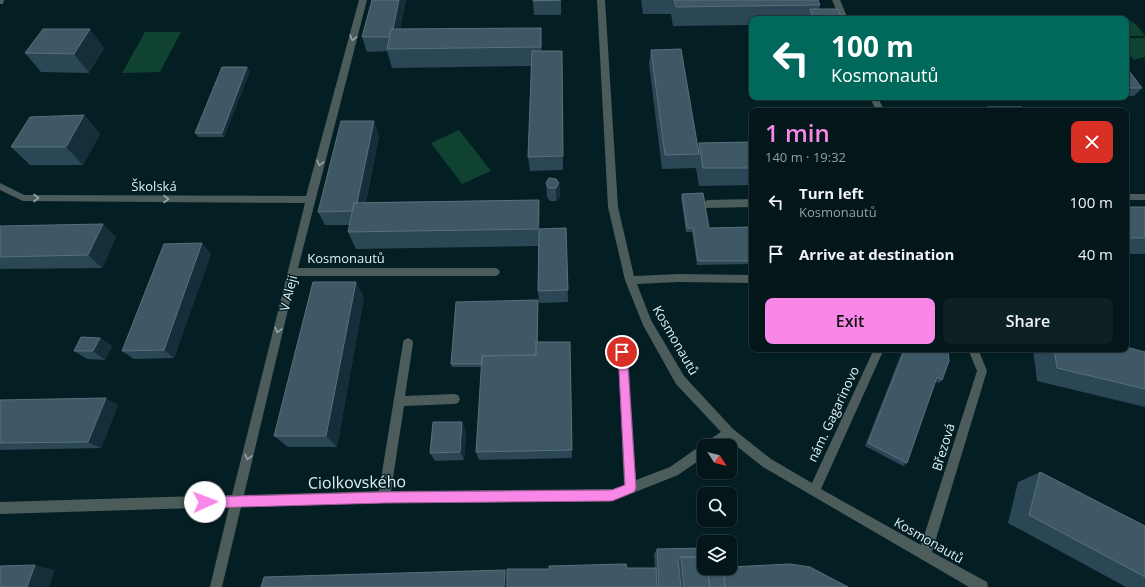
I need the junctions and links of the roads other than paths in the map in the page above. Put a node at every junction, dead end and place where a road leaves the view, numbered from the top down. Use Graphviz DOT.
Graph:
graph roads {
  1 [pos="363,0"];
  2 [pos="601,0"];
  3 [pos="836,0"];
  4 [pos="843,16"];
  5 [pos="0,186"];
  6 [pos="1129,197"];
  7 [pos="1145,197"];
  8 [pos="310,200"];
  9 [pos="749,203"];
  10 [pos="707,204"];
  11 [pos="293,272"];
  12 [pos="495,272"];
  13 [pos="749,278"];
  14 [pos="630,280"];
  15 [pos="408,343"];
  16 [pos="622,352"];
  17 [pos="878,352"];
  18 [pos="974,352"];
  19 [pos="454,400"];
  20 [pos="399,401"];
  21 [pos="729,433"];
  22 [pos="720,439"];
  23 [pos="697,455"];
  24 [pos="630,488"];
  25 [pos="814,491"];
  26 [pos="384,497"];
  27 [pos="237,501"];
  28 [pos="0,508"];
  29 [pos="924,554"];
  30 [pos="216,587"];
  31 [pos="982,587"];
  1 -- 8 [label="street, V Aleji, one-way"];
  2 -- 14 [label="street, Kosmonautů"];
  3 -- 4 [label="street"];
  5 -- 8 [label="street, Školská, one-way"];
  6 -- 7 [label="street"];
  8 -- 11 [label="street, V Aleji"];
  9 -- 10 [label="street"];
  11 -- 12 [label="street, Kosmonautů"];
  11 -- 27 [label="street, V Aleji, one-way"];
  13 -- 14 [label="street"];
  14 -- 21 [label="street, Kosmonautů"];
  15 -- 20 [label="street"];
  16 -- 24 [label="street"];
  17 -- 25 [label="street, nám. Gagarinovo"];
  18 -- 29 [label="street, Březová"];
  19 -- 20 [label="street"];
  20 -- 26 [label="street"];
  21 -- 22 [label="street"];
  21 -- 25 [label="street, Kosmonautů"];
  23 -- 24 [label="street, Ciolkovského"];
  24 -- 26 [label="street, Ciolkovského"];
  25 -- 29 [label="street, Kosmonautů"];
  26 -- 27 [label="street, Ciolkovského"];
  27 -- 28 [label="street, Ciolkovského"];
  27 -- 30 [label="street, V Aleji"];
  29 -- 31 [label="street, Kosmonautů"];
}
